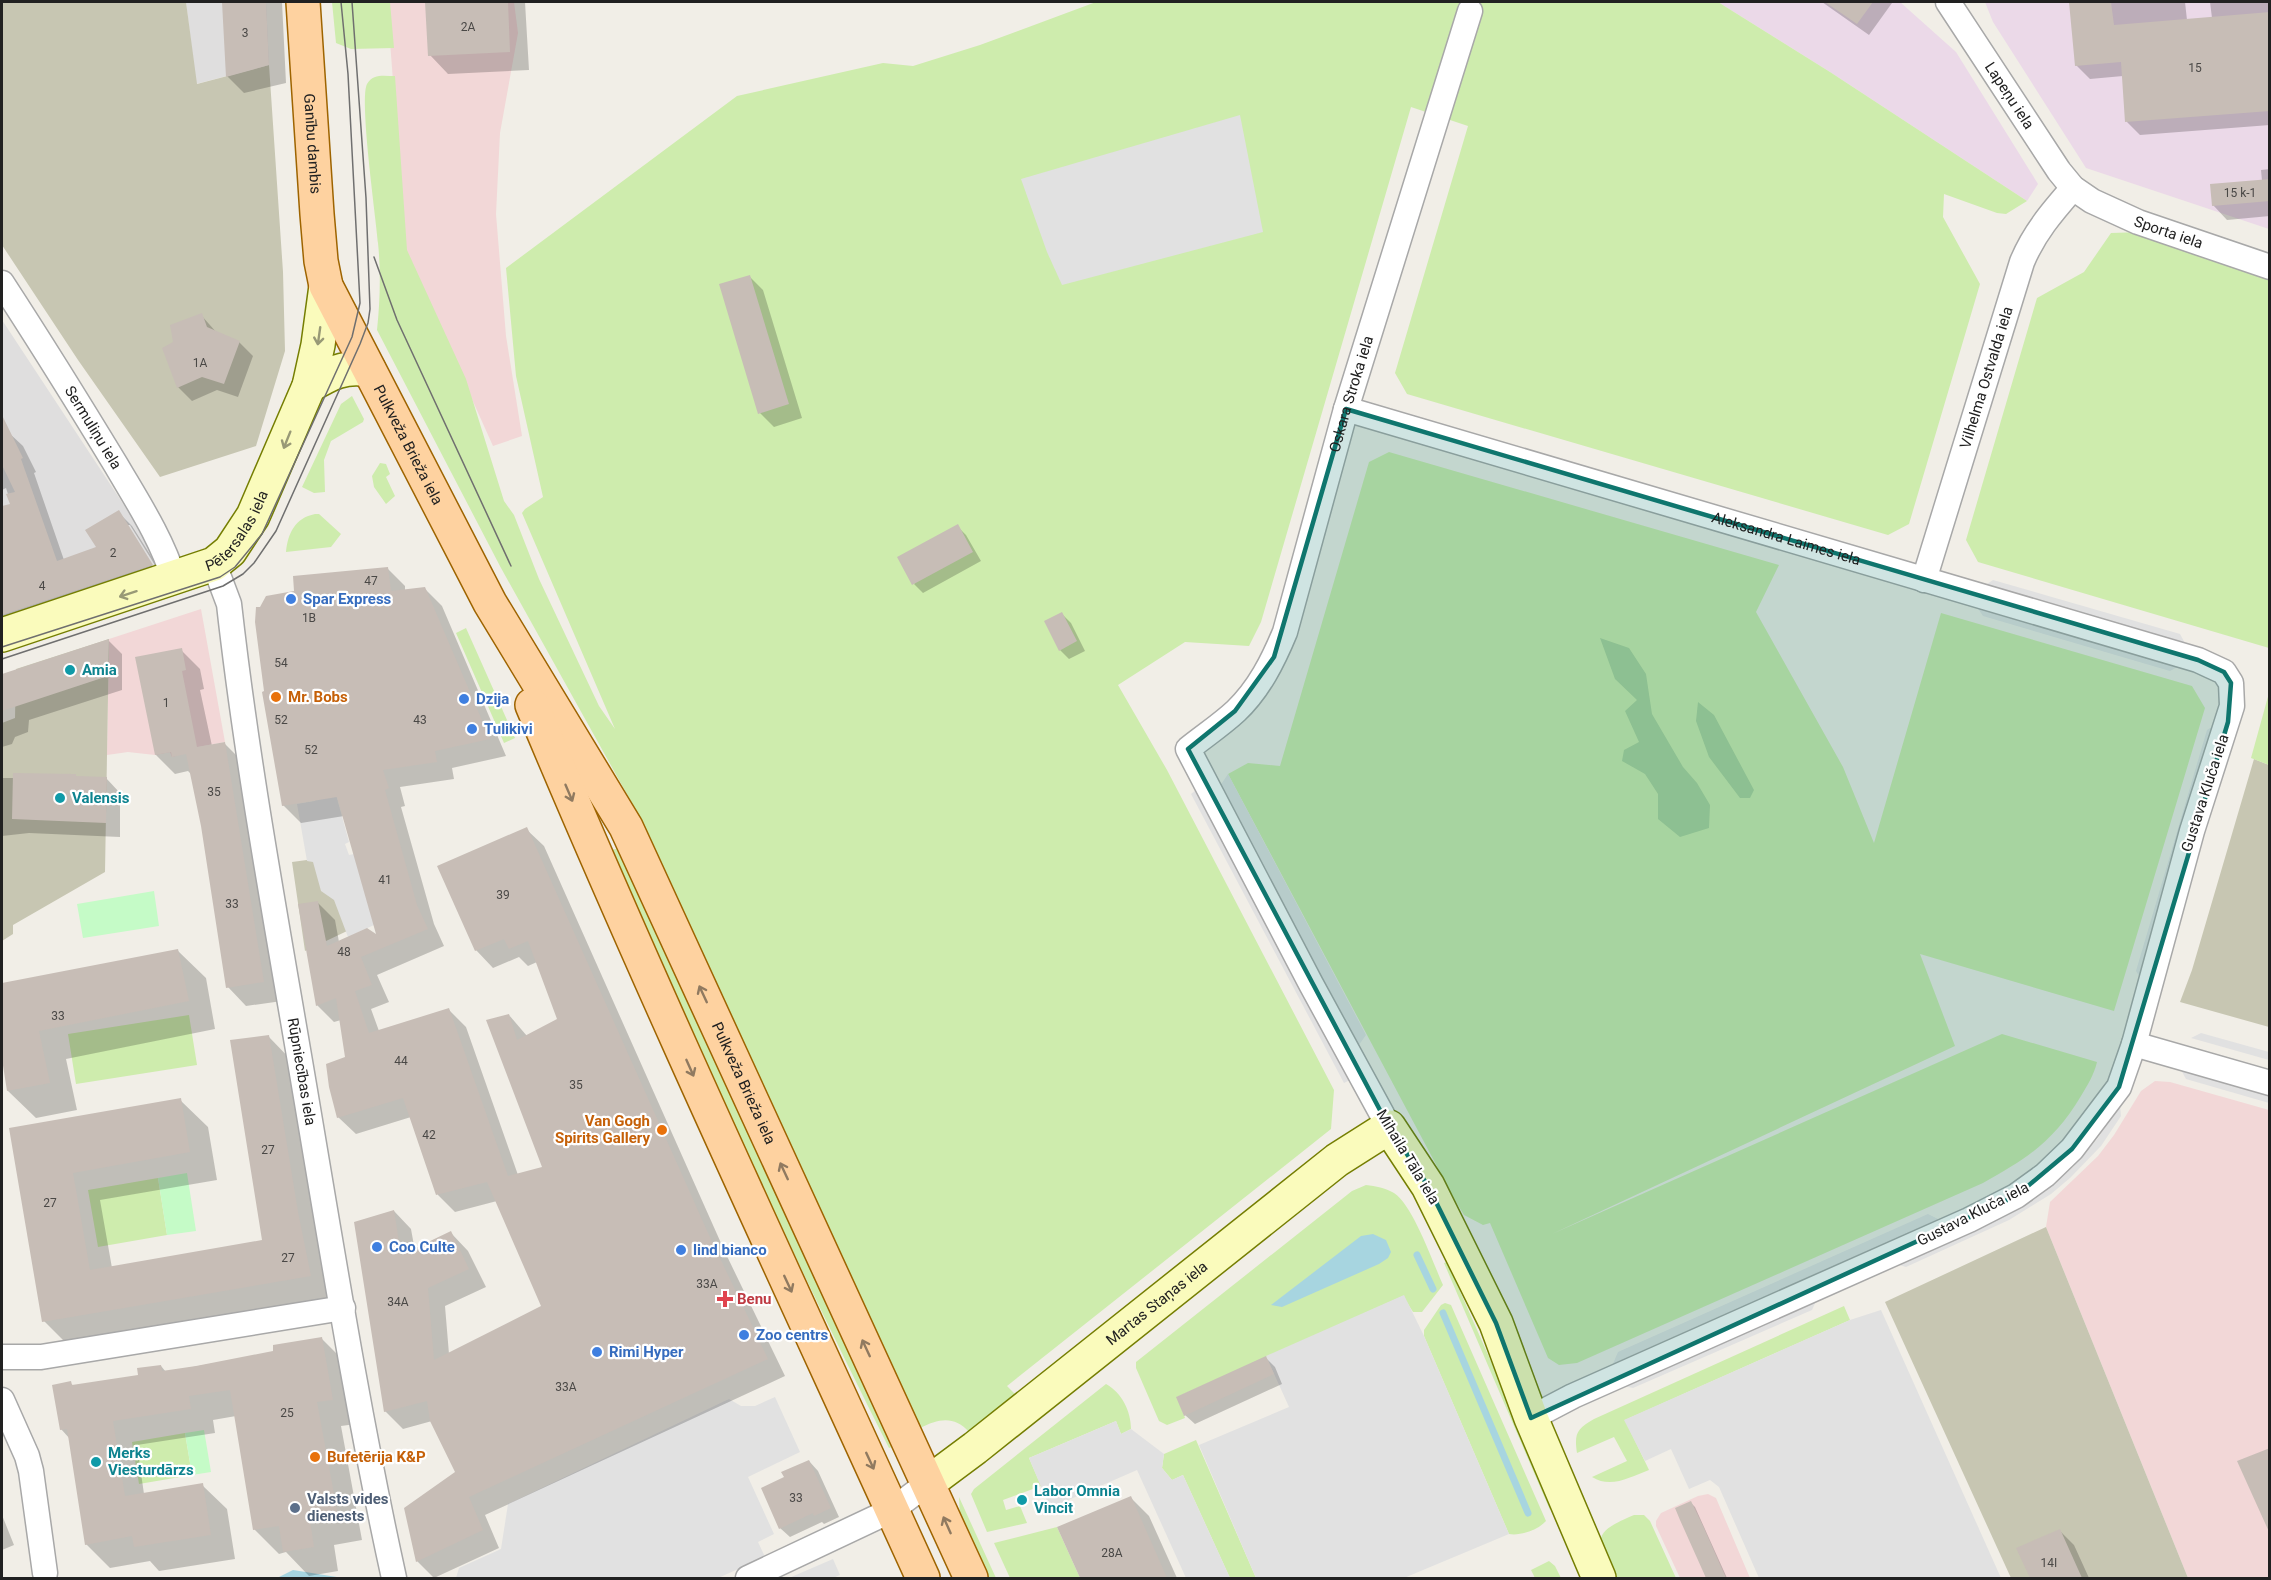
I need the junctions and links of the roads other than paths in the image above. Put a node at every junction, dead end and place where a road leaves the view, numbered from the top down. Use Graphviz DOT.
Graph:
graph roads {
  1 [pos="303,2"];
  2 [pos="1948,2"];
  3 [pos="1470,11"];
  4 [pos="2073,188"];
  5 [pos="2270,267"];
  6 [pos="2,283"];
  7 [pos="326,286"];
  8 [pos="369,370"];
  9 [pos="309,386"];
  10 [pos="1346,409"];
  11 [pos="214,564"];
  12 [pos="174,579"];
  13 [pos="1924,580"];
  14 [pos="490,603"];
  15 [pos="2,635"];
  16 [pos="2224,672"];
  17 [pos="1188,749"];
  18 [pos="626,827"];
  19 [pos="589,841"];
  20 [pos="2134,1044"];
  21 [pos="2270,1083"];
  22 [pos="1389,1127"];
  23 [pos="343,1308"];
  24 [pos="2,1358"];
  25 [pos="2,1400"];
  26 [pos="1530,1418"];
  27 [pos="928,1483"];
  28 [pos="892,1510"];
  29 [pos="45,1573"];
  30 [pos="394,1578"];
  31 [pos="748,1578"];
  32 [pos="923,1578"];
  33 [pos="971,1578"];
  34 [pos="1599,1578"];
  1 -- 7 [label="main road, Ganību dambis"];
  2 -- 4 [label="street, Lapeņu iela"];
  3 -- 10 [label="street, Oskara Stroka iela"];
  4 -- 5 [label="street, Sporta iela"];
  4 -- 13 [label="street, Vilhelma Ostvalda iela"];
  6 -- 12 [label="street, Sermuliņu iela"];
  7 -- 8 [label="main road, Pulkveža Brieža iela"];
  7 -- 9 [label="street, Pētersalas iela, one-way"];
  8 -- 9 [label="street"];
  8 -- 14 [label="main road, Pulkveža Brieža iela"];
  9 -- 11 [label="street, Pētersalas iela, one-way"];
  10 -- 13 [label="street, Aleksandra Laimes iela"];
  10 -- 17 [label="street, Oskara Stroka iela"];
  11 -- 12 [label="street, Pētersalas iela"];
  11 -- 23 [label="street, Rūpniecības iela"];
  12 -- 15 [label="street, Pētersalas iela, one-way"];
  13 -- 16 [label="street, Aleksandra Laimes iela"];
  14 -- 18 [label="main road, Pulkveža Brieža iela"];
  14 -- 19 [label="main road, Pulkveža Brieža iela, one-way"];
  16 -- 20 [label="street, Gustava Kluča iela"];
  17 -- 22 [label="street, Mihaila Tāla iela"];
  18 -- 19 [label="main road"];
  27 -- 18 [label="main road, Pulkveža Brieža iela, one-way"];
  19 -- 28 [label="main road, Pulkveža Brieža iela, one-way"];
  20 -- 21 [label="street"];
  20 -- 26 [label="street, Gustava Kluča iela"];
  22 -- 26 [label="street, Mihaila Tāla iela"];
  22 -- 27 [label="street, Martas Staņas iela"];
  23 -- 24 [label="street"];
  23 -- 30 [label="street, Rūpniecības iela"];
  25 -- 29 [label="street"];
  26 -- 34 [label="street, Mihaila Tāla iela"];
  27 -- 28 [label="street"];
  33 -- 27 [label="main road, Pulkveža Brieža iela, one-way"];
  28 -- 31 [label="street"];
  28 -- 32 [label="main road, Pulkveža Brieža iela"];
}
